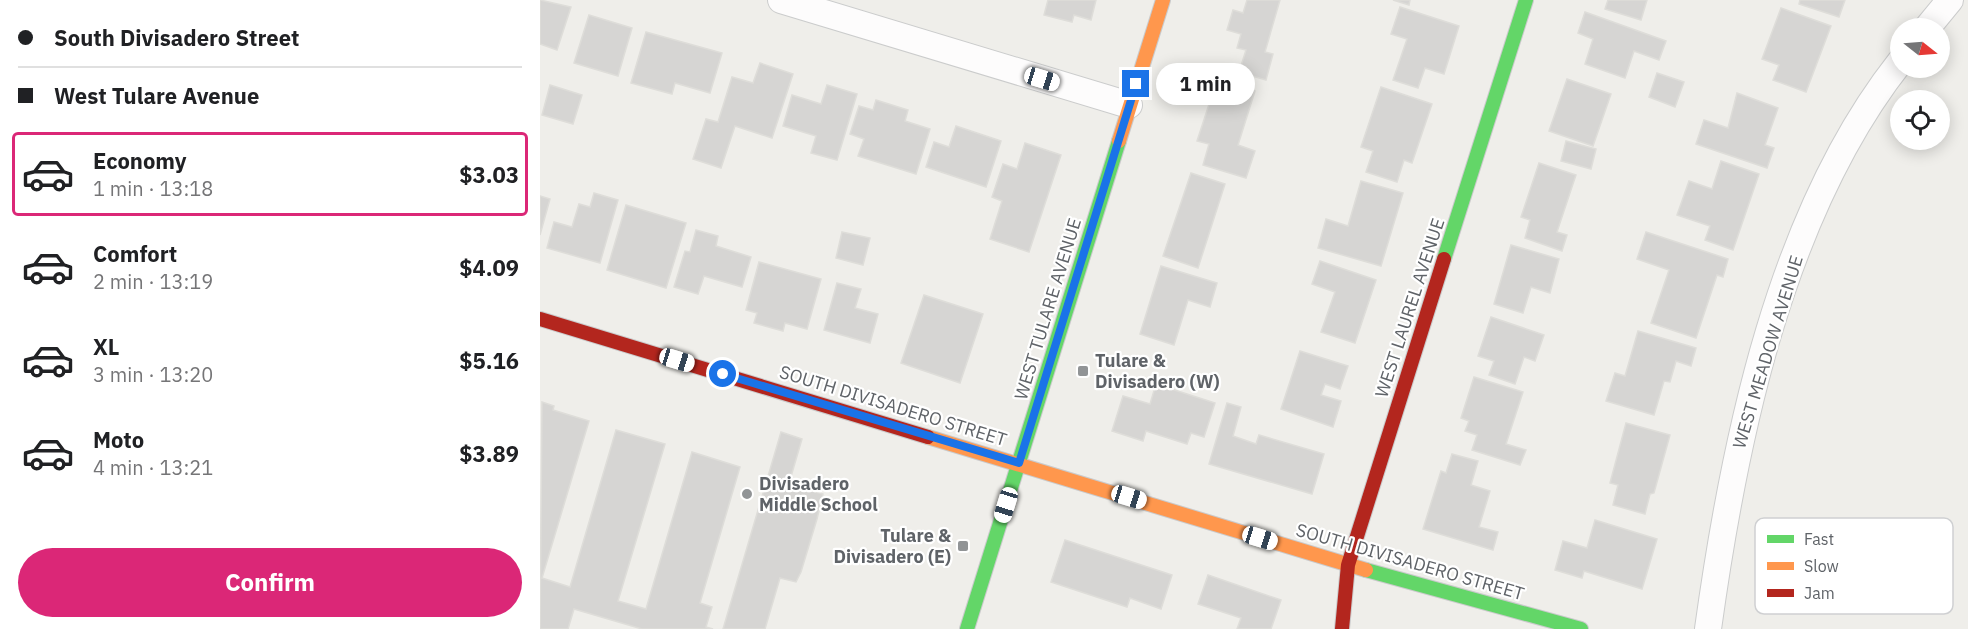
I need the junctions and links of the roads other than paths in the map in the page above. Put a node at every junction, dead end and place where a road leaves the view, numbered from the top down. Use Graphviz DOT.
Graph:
graph roads {
  1 [pos="781,0"];
  2 [pos="1162,0"];
  3 [pos="1526,0"];
  4 [pos="1950,0"];
  5 [pos="1935,18"];
  6 [pos="1890,78"];
  7 [pos="1130,105"];
  8 [pos="540,319"];
  9 [pos="1019,463"];
  10 [pos="1348,565"];
  11 [pos="967,629"];
  12 [pos="1342,629"];
  13 [pos="1581,629"];
  14 [pos="1708,629"];
  1 -- 7 [label="street"];
  2 -- 7 [label="street, WEST TULARE AVENUE"];
  3 -- 10 [label="street, WEST LAUREL AVENUE"];
  4 -- 5 [label="street"];
  6 -- 14 [label="street, WEST MEADOW AVENUE"];
  7 -- 9 [label="street, WEST TULARE AVENUE"];
  8 -- 9 [label="street, SOUTH DIVISADERO STREET"];
  9 -- 10 [label="street, SOUTH DIVISADERO STREET"];
  9 -- 11 [label="street, WEST TULARE AVENUE"];
  10 -- 12 [label="street, WEST LAUREL AVENUE"];
  10 -- 13 [label="street, SOUTH DIVISADERO STREET"];
}
